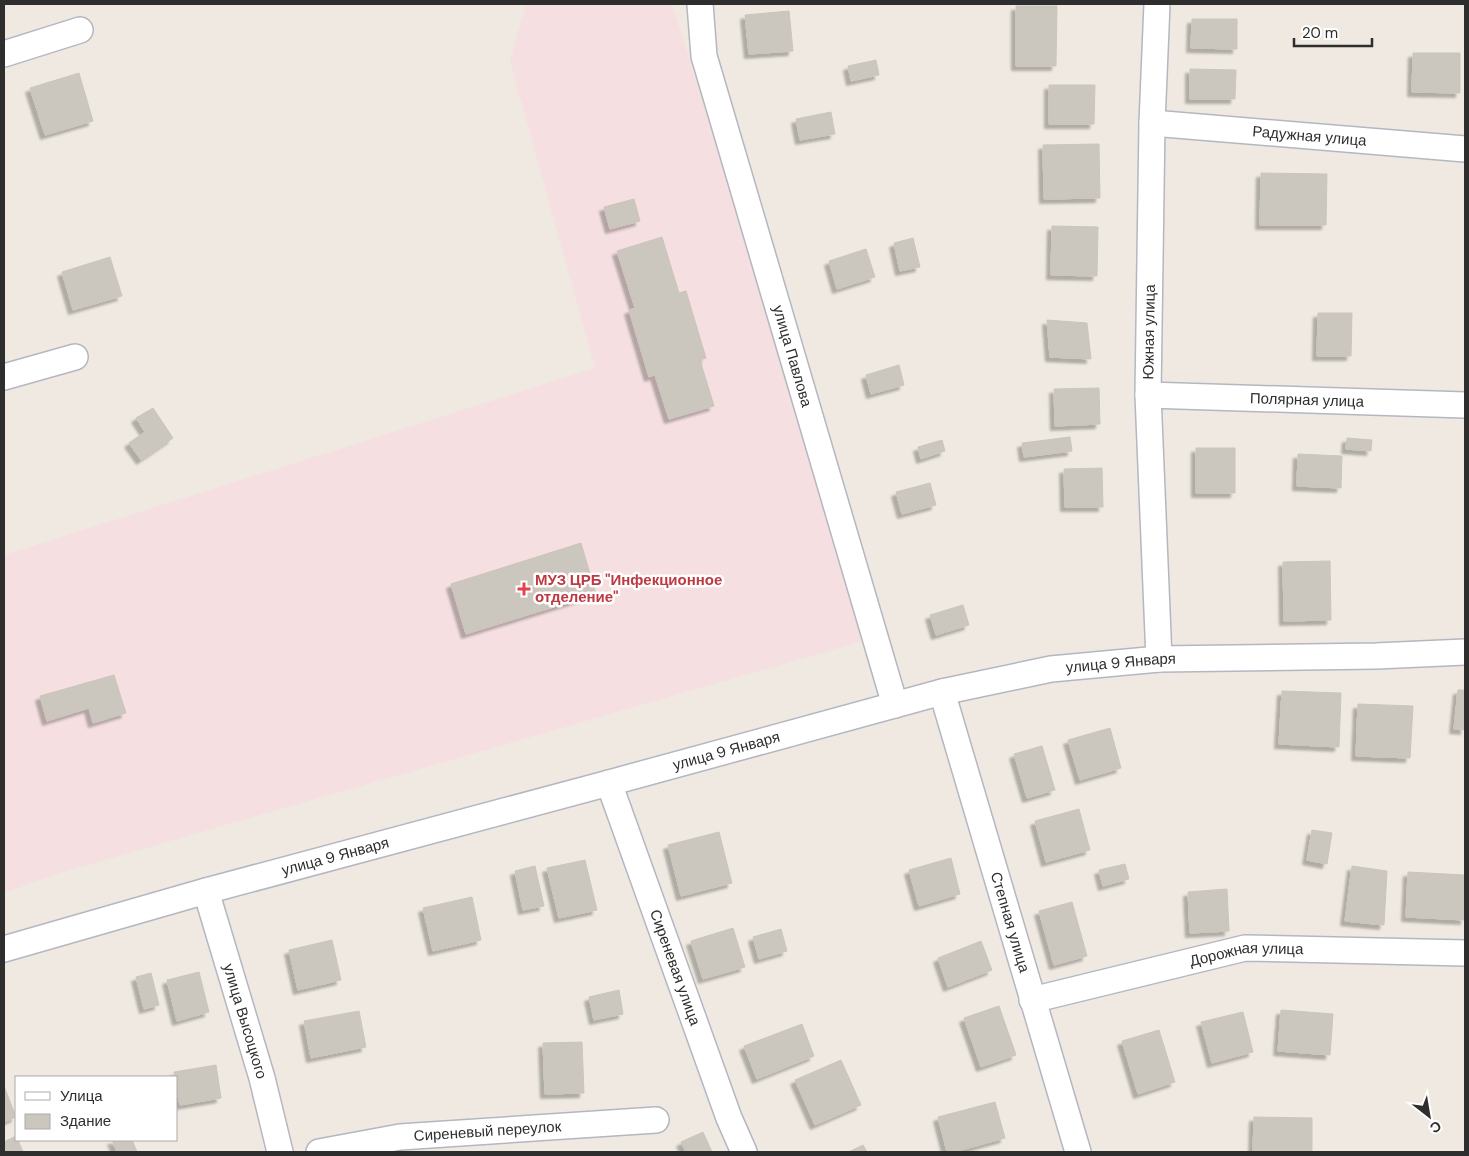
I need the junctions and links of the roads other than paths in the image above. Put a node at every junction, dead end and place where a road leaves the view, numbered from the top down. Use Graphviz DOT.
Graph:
graph roads {
  1 [pos="700,4"];
  2 [pos="1157,4"];
  3 [pos="80,30"];
  4 [pos="4,54"];
  5 [pos="1152,123"];
  6 [pos="1465,149"];
  7 [pos="75,357"];
  8 [pos="4,377"];
  9 [pos="1148,395"];
  10 [pos="1465,405"];
  11 [pos="1465,652"];
  12 [pos="1158,659"];
  13 [pos="942,692"];
  14 [pos="895,706"];
  15 [pos="609,783"];
  16 [pos="206,891"];
  17 [pos="4,949"];
  18 [pos="1465,953"];
  19 [pos="1032,1000"];
  20 [pos="656,1120"];
  21 [pos="280,1152"];
  22 [pos="319,1152"];
  23 [pos="744,1152"];
  24 [pos="1078,1152"];
  1 -- 14 [label="street, улица Павлова"];
  2 -- 5 [label="street, Южная улица"];
  3 -- 4 [label="street"];
  5 -- 6 [label="street, Радужная улица"];
  5 -- 9 [label="street, Южная улица"];
  7 -- 8 [label="street"];
  9 -- 10 [label="street, Полярная улица"];
  9 -- 12 [label="street, Южная улица"];
  11 -- 12 [label="street, улица 9 Января"];
  12 -- 13 [label="street, улица 9 Января"];
  13 -- 14 [label="street, улица 9 Января"];
  13 -- 19 [label="street, Степная улица"];
  14 -- 15 [label="street, улица 9 Января"];
  15 -- 16 [label="street, улица 9 Января"];
  15 -- 23 [label="street, Сиреневая улица"];
  16 -- 17 [label="street, улица 9 Января"];
  16 -- 21 [label="street, улица Высоцкого"];
  18 -- 19 [label="street, Дорожная улица"];
  19 -- 24 [label="street, Степная улица"];
  20 -- 22 [label="street, Сиреневый переулок"];
}
